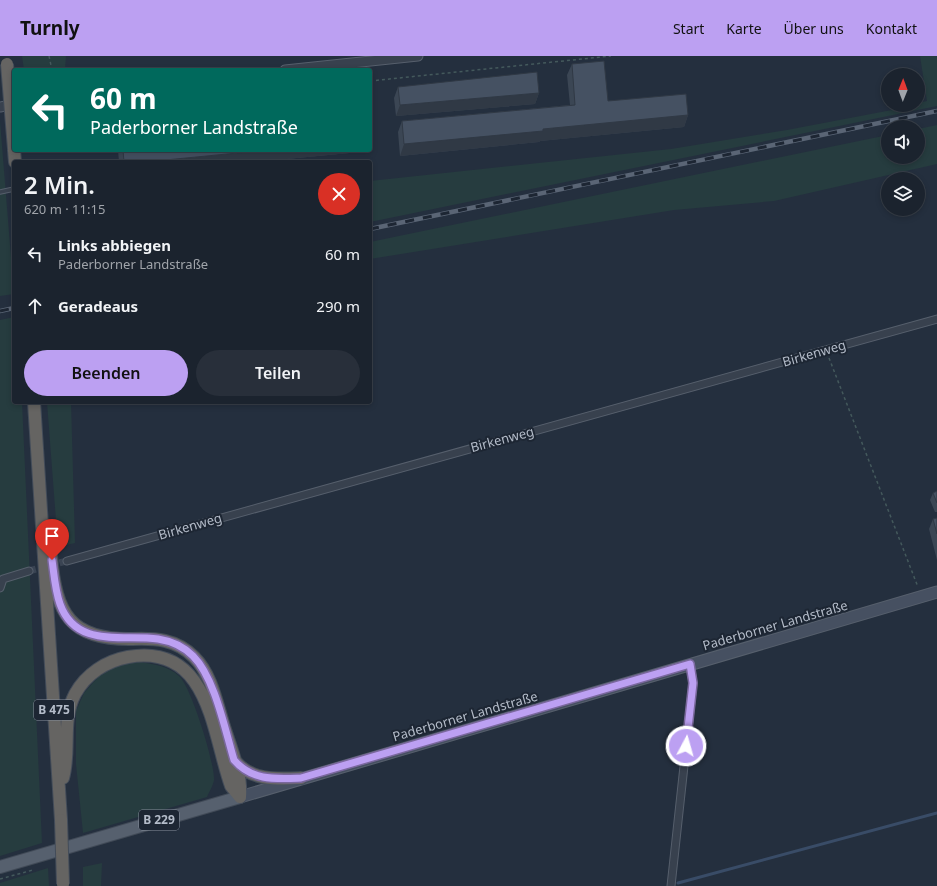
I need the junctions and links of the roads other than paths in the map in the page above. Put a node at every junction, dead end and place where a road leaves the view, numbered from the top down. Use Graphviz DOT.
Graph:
graph roads {
  1 [pos="418,56"];
  2 [pos="7,60"];
  3 [pos="304,68"];
  4 [pos="12,104"];
  5 [pos="0,107"];
  6 [pos="12,124"];
  7 [pos="12,189"];
  8 [pos="0,192"];
  9 [pos="937,319"];
  10 [pos="34,404"];
  11 [pos="41,509"];
  12 [pos="67,560"];
  13 [pos="29,571"];
  14 [pos="0,588"];
  15 [pos="937,592"];
  16 [pos="690,664"];
  17 [pos="234,760"];
  18 [pos="301,778"];
  19 [pos="59,789"];
  20 [pos="240,797"];
  21 [pos="0,867"];
  22 [pos="63,885"];
  23 [pos="671,886"];
  1 -- 3 [label="street"];
  2 -- 6 [label="highway, bridge"];
  4 -- 5 [label="street"];
  7 -- 8 [label="lane"];
  9 -- 12 [label="street, Birkenweg"];
  10 -- 11 [label="highway, B 475"];
  11 -- 17 [label="highway"];
  11 -- 19 [label="highway, B 475"];
  13 -- 14 [label="street"];
  15 -- 16 [label="main road, Paderborner Landstraße"];
  16 -- 18 [label="main road, Paderborner Landstraße"];
  16 -- 23 [label="street"];
  17 -- 18 [label="highway"];
  17 -- 20 [label="highway"];
  18 -- 20 [label="main road, Paderborner Landstraße"];
  19 -- 20 [label="highway"];
  19 -- 22 [label="highway, B 475, bridge"];
  20 -- 21 [label="main road, Paderborner Landstraße / B 229"];
}
